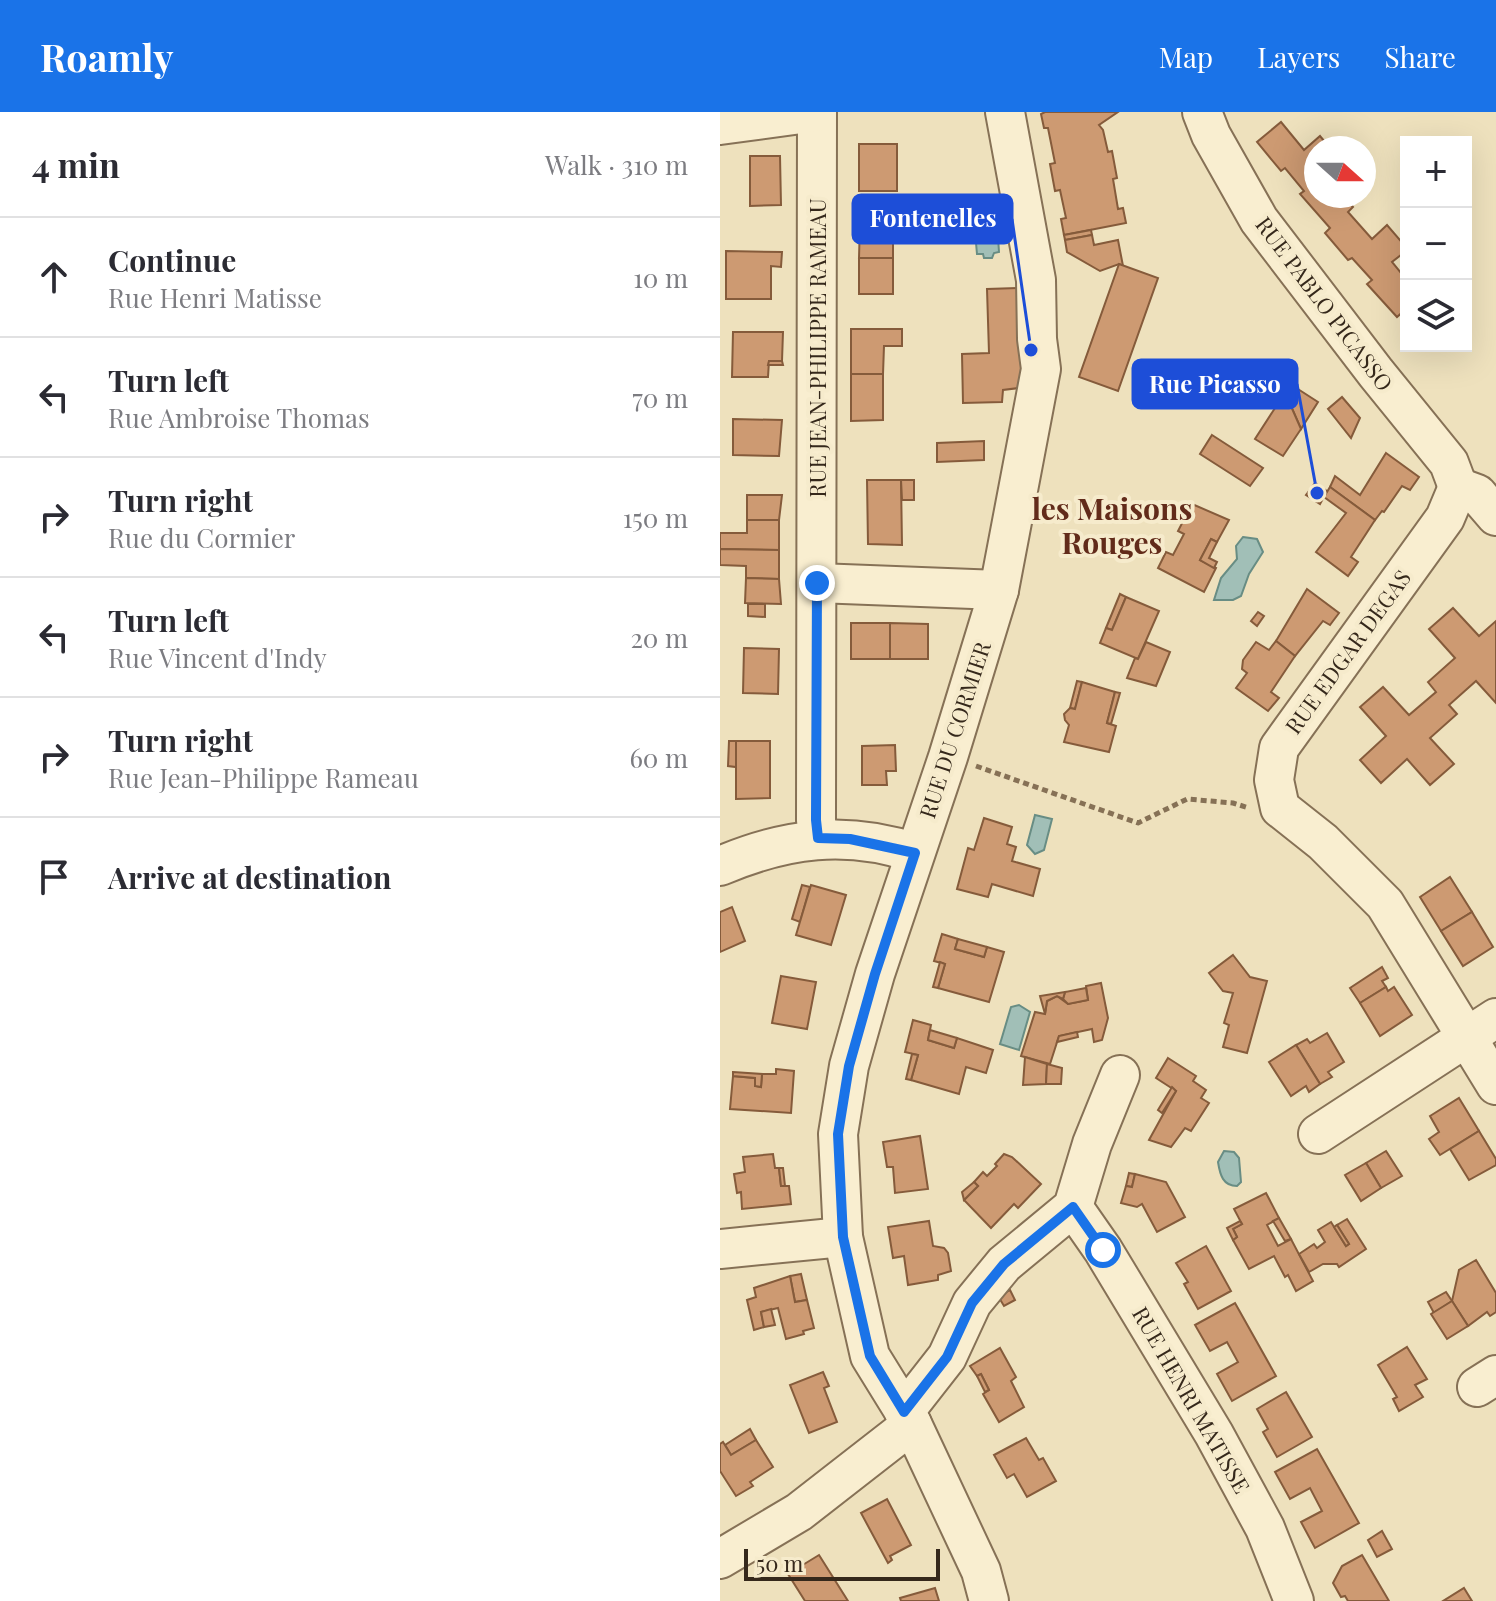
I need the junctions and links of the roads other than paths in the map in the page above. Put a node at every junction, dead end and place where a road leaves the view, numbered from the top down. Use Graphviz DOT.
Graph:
graph roads {
  1 [pos="817,112"];
  2 [pos="1005,112"];
  3 [pos="1202,112"];
  4 [pos="720,125"];
  5 [pos="1458,487"];
  6 [pos="1496,516"];
  7 [pos="817,583"];
  8 [pos="999,590"];
  9 [pos="818,838"];
  10 [pos="915,853"];
  11 [pos="722,861"];
  12 [pos="1481,1028"];
  13 [pos="1120,1075"];
  14 [pos="1496,1085"];
  15 [pos="1318,1134"];
  16 [pos="1073,1207"];
  17 [pos="843,1237"];
  18 [pos="720,1249"];
  19 [pos="908,1418"];
  20 [pos="720,1559"];
  21 [pos="989,1601"];
  22 [pos="1294,1601"];
  1 -- 4 [label="street"];
  1 -- 7 [label="street, RUE JEAN-PHILIPPE RAMEAU"];
  2 -- 8 [label="street, RUE DU CORMIER"];
  3 -- 5 [label="street, RUE PABLO PICASSO"];
  5 -- 6 [label="street"];
  5 -- 12 [label="street, RUE EDGAR DEGAS"];
  7 -- 8 [label="street"];
  7 -- 9 [label="street, RUE JEAN-PHILIPPE RAMEAU"];
  8 -- 10 [label="street, RUE DU CORMIER"];
  9 -- 10 [label="street"];
  9 -- 11 [label="street"];
  10 -- 17 [label="street, RUE DU CORMIER"];
  12 -- 14 [label="street"];
  12 -- 15 [label="street"];
  13 -- 16 [label="street"];
  16 -- 19 [label="street"];
  16 -- 22 [label="street, RUE HENRI MATISSE"];
  17 -- 18 [label="street"];
  17 -- 19 [label="street, RUE DU CORMIER"];
  19 -- 20 [label="street"];
  19 -- 21 [label="street, RUE DU CORMIER"];
}
